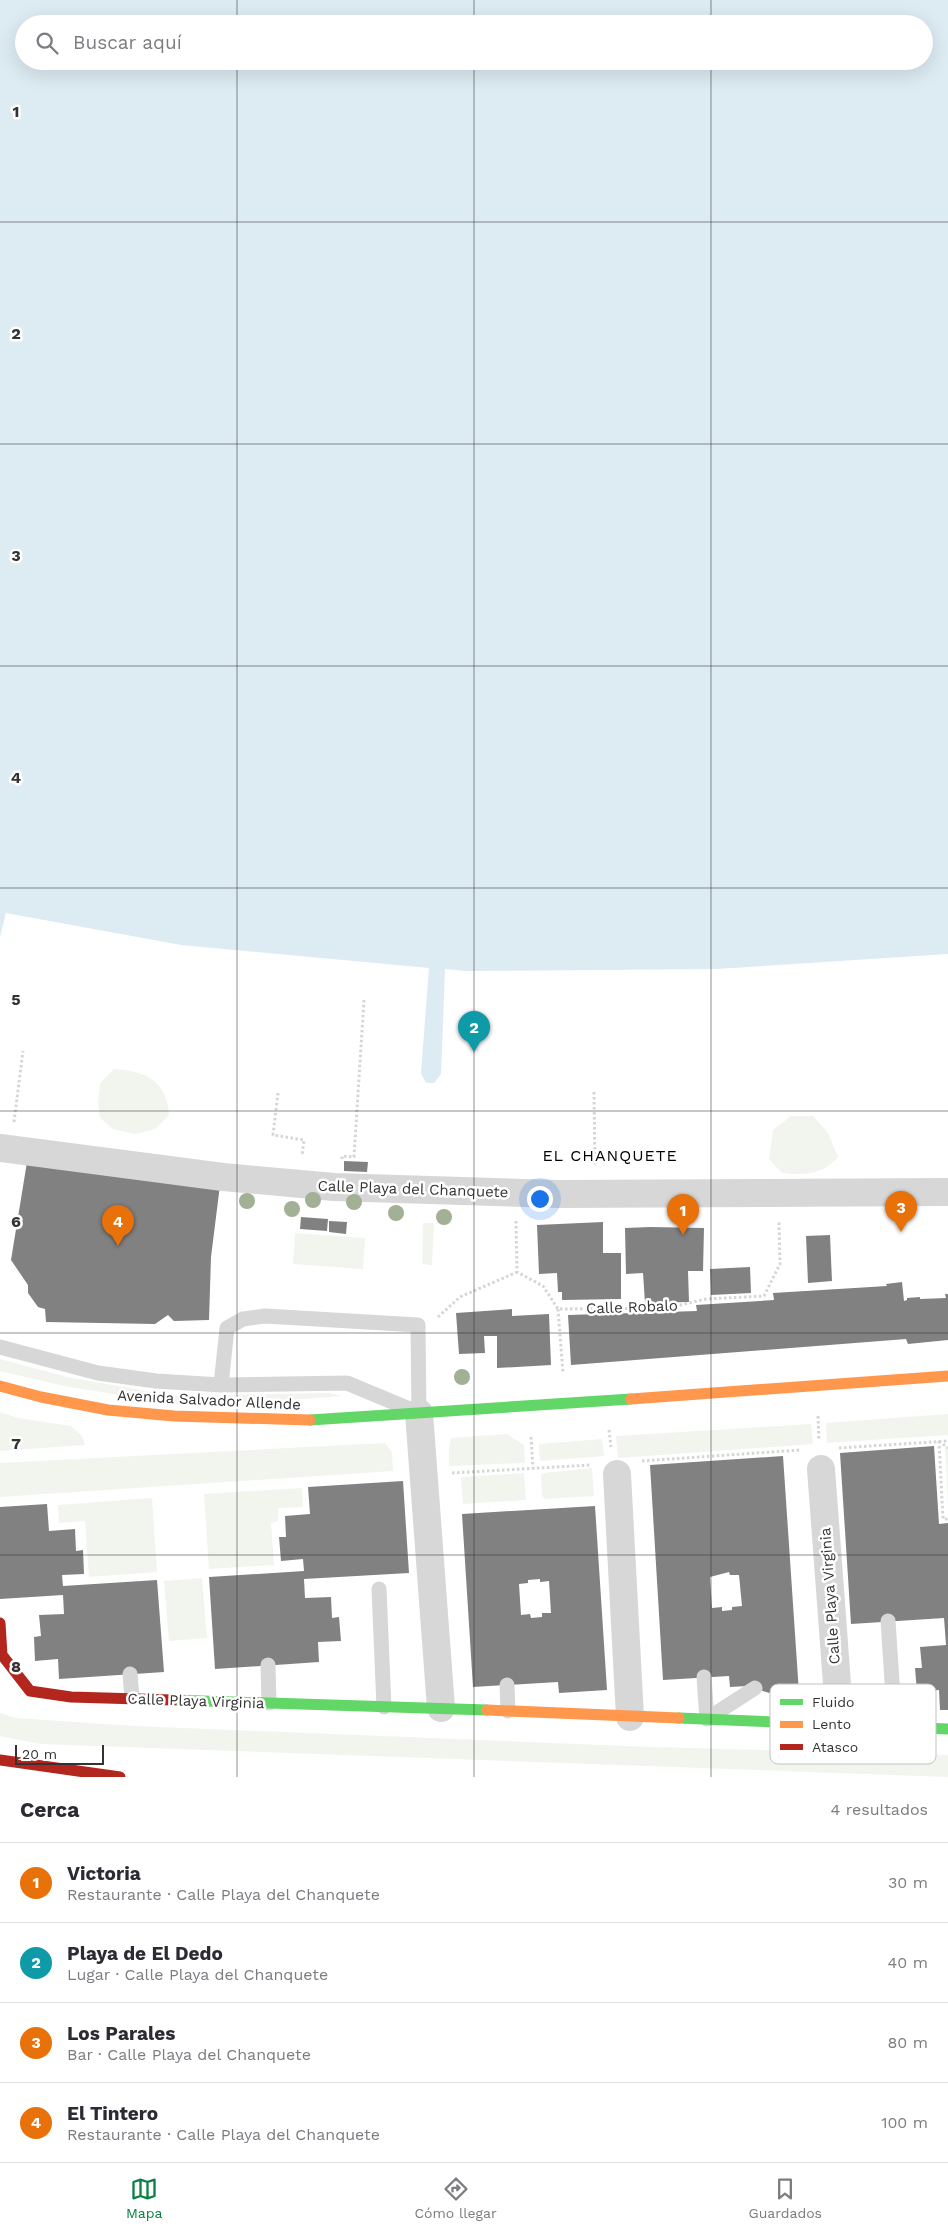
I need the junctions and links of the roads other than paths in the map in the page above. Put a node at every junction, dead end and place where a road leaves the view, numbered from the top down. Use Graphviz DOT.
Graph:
graph roads {
  1 [pos="5,1149"];
  2 [pos="948,1192"];
  3 [pos="0,1346"];
  4 [pos="948,1376"];
  5 [pos="221,1385"];
  6 [pos="0,1386"];
  7 [pos="418,1413"];
  8 [pos="820,1452"];
  9 [pos="616,1467"];
  10 [pos="379,1589"];
  11 [pos="888,1622"];
  12 [pos="0,1623"];
  13 [pos="268,1666"];
  14 [pos="130,1674"];
  15 [pos="704,1677"];
  16 [pos="837,1684"];
  17 [pos="892,1684"];
  18 [pos="507,1685"];
  19 [pos="755,1688"];
  20 [pos="132,1698"];
  21 [pos="269,1703"];
  22 [pos="384,1707"];
  23 [pos="441,1708"];
  24 [pos="508,1711"];
  25 [pos="630,1717"];
  26 [pos="707,1719"];
  27 [pos="770,1721"];
  28 [pos="0,1760"];
  29 [pos="120,1777"];
  1 -- 2 [label="street, Calle Playa del Chanquete"];
  3 -- 5 [label="lane"];
  4 -- 7 [label="main road, Avenida Salvador Allende"];
  5 -- 7 [label="lane"];
  5 -- 7 [label="lane"];
  6 -- 7 [label="main road, Avenida Salvador Allende"];
  7 -- 23 [label="street"];
  8 -- 16 [label="street, Calle Playa Virginia"];
  9 -- 25 [label="street"];
  10 -- 22 [label="lane"];
  11 -- 17 [label="lane"];
  12 -- 20 [label="main road, Calle Playa Virginia"];
  13 -- 21 [label="lane"];
  14 -- 20 [label="lane"];
  15 -- 26 [label="lane"];
  18 -- 24 [label="lane"];
  19 -- 26 [label="lane"];
  20 -- 21 [label="main road, Calle Playa Virginia"];
  21 -- 22 [label="main road, Calle Playa Virginia"];
  22 -- 23 [label="main road, Calle Playa Virginia"];
  23 -- 24 [label="main road, Calle Playa Virginia"];
  24 -- 25 [label="main road, Calle Playa Virginia"];
  25 -- 26 [label="main road, Calle Playa Virginia"];
  26 -- 27 [label="main road, Calle Playa Virginia"];
  28 -- 29 [label="main road"];
}
